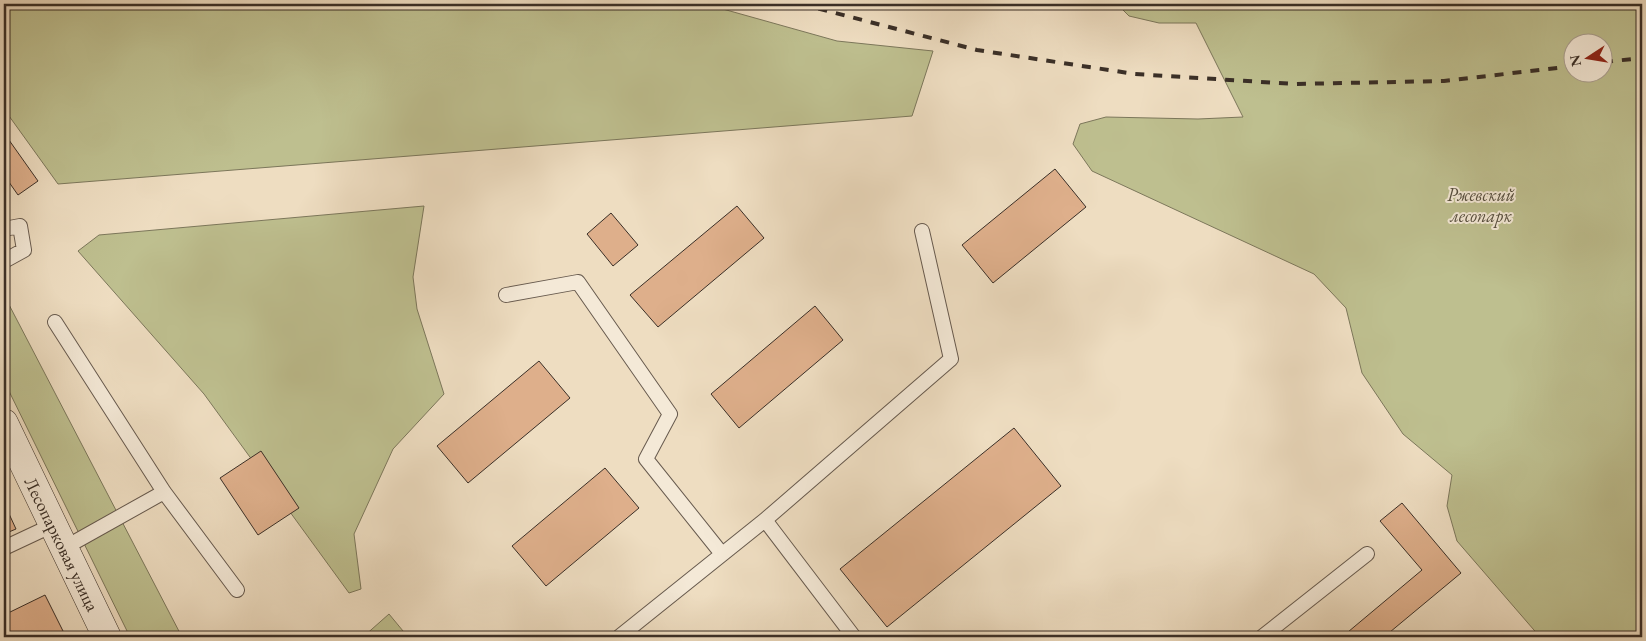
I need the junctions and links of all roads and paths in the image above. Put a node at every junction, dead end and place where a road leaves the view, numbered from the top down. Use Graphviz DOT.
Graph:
graph roads {
  1 [pos="4,229"];
  2 [pos="922,231"];
  3 [pos="4,261"];
  4 [pos="506,295"];
  5 [pos="55,322"];
  6 [pos="4,424"];
  7 [pos="164,492"];
  8 [pos="765,520"];
  9 [pos="58,536"];
  10 [pos="4,548"];
  11 [pos="722,554"];
  12 [pos="1367,554"];
  13 [pos="237,590"];
  14 [pos="107,637"];
  15 [pos="619,637"];
  16 [pos="854,637"];
  17 [pos="1262,637"];
  1 -- 3 [label="lane"];
  2 -- 8 [label="lane"];
  4 -- 11 [label="lane"];
  5 -- 7 [label="lane"];
  6 -- 9 [label="street, Лесопарковая улица"];
  7 -- 9 [label="lane"];
  7 -- 13 [label="lane"];
  8 -- 11 [label="lane"];
  8 -- 16 [label="lane"];
  9 -- 10 [label="lane"];
  9 -- 14 [label="street, Лесопарковая улица"];
  11 -- 15 [label="lane"];
  12 -- 17 [label="lane"];
}
